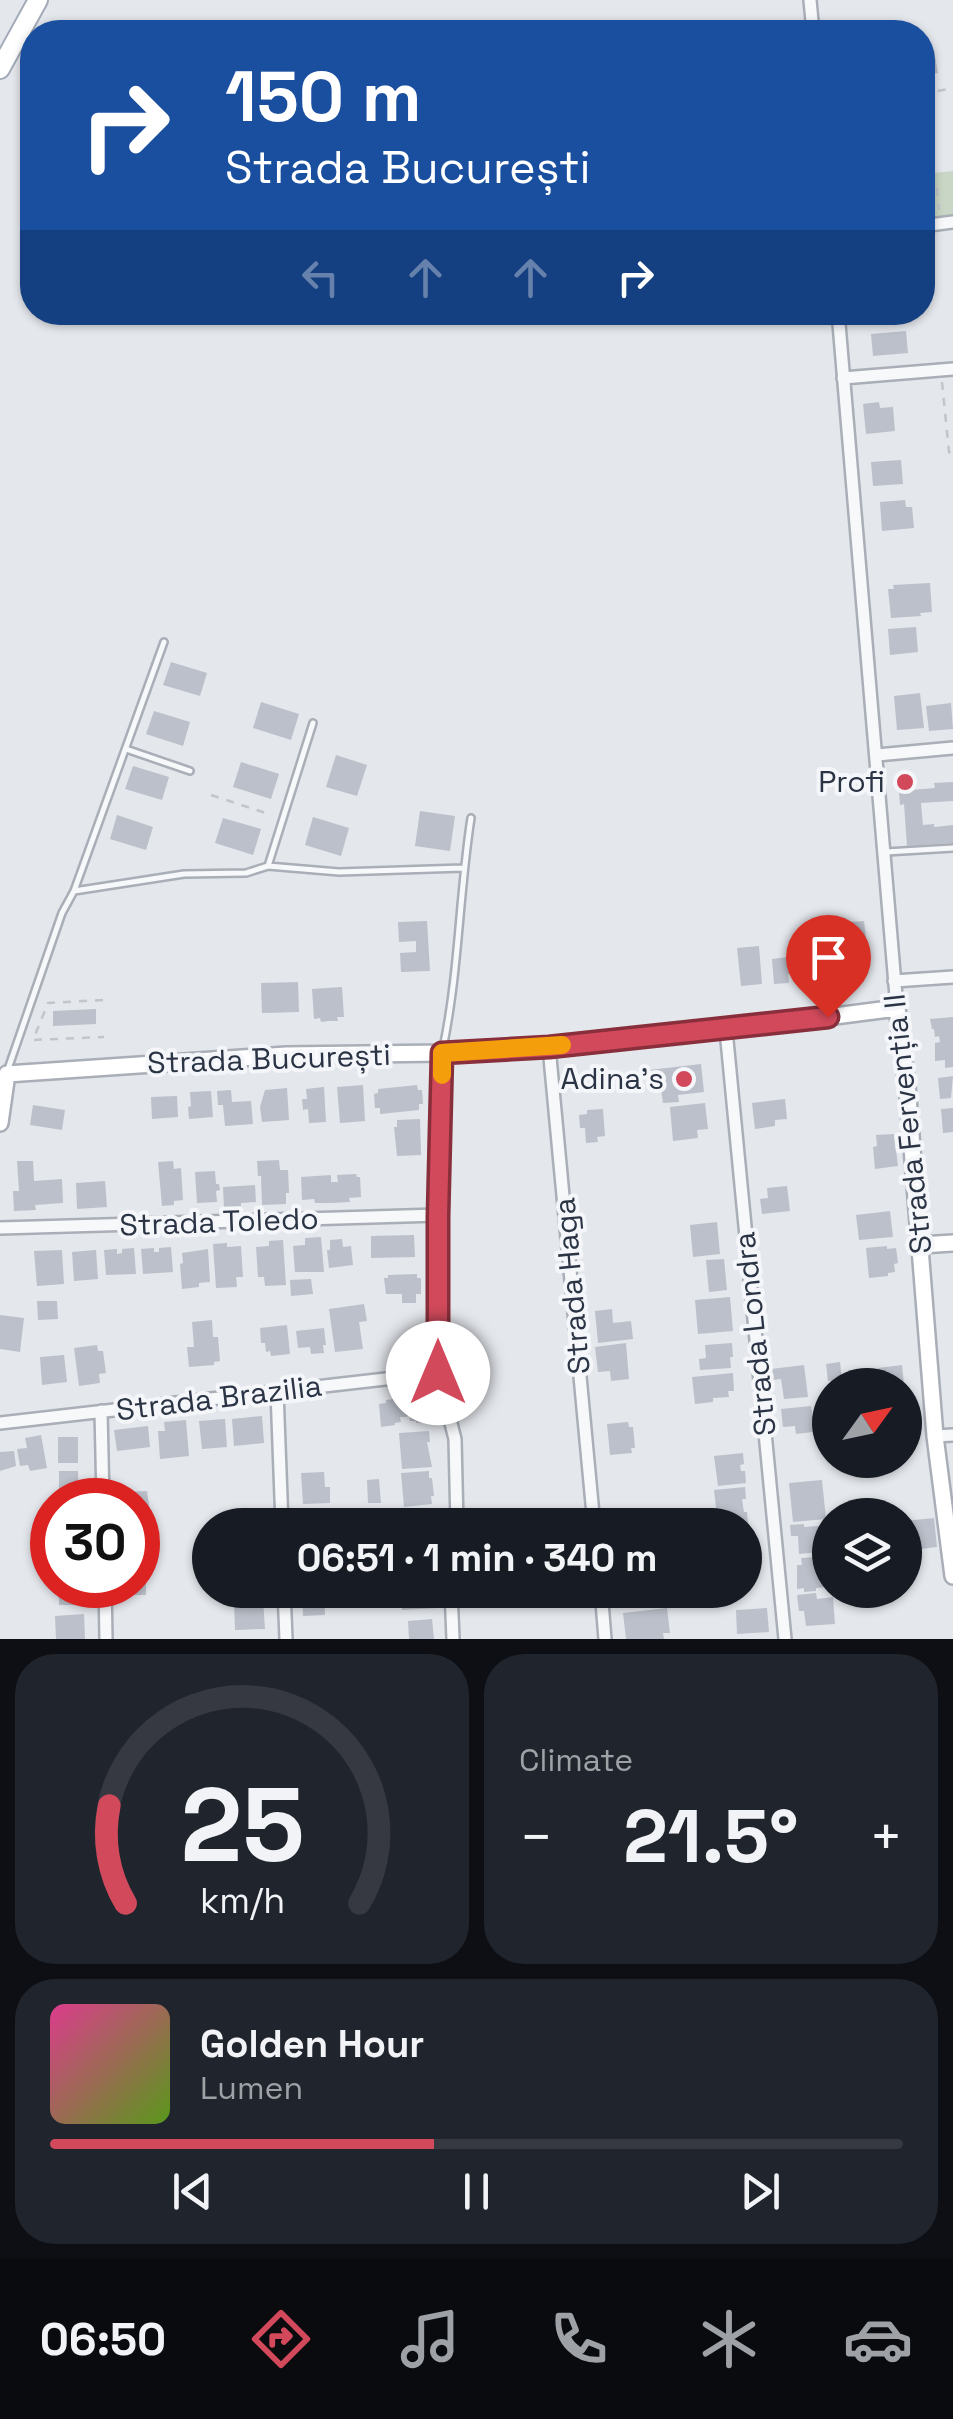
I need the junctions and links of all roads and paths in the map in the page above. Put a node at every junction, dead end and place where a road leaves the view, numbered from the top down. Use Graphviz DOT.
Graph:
graph roads {
  1 [pos="20,33"];
  2 [pos="0,69"];
  3 [pos="935,187"];
  4 [pos="940,210"];
  5 [pos="839,325"];
  6 [pos="947,370"];
  7 [pos="843,378"];
  8 [pos="953,456"];
  9 [pos="164,642"];
  10 [pos="313,723"];
  11 [pos="953,748"];
  12 [pos="126,749"];
  13 [pos="877,755"];
  14 [pos="190,771"];
  15 [pos="211,795"];
  16 [pos="471,818"];
  17 [pos="282,819"];
  18 [pos="953,848"];
  19 [pos="884,852"];
  20 [pos="268,866"];
  21 [pos="463,868"];
  22 [pos="74,891"];
  23 [pos="953,977"];
  24 [pos="894,981"];
  25 [pos="103,1000"];
  26 [pos="897,1008"];
  27 [pos="726,1030"];
  28 [pos="104,1037"];
  29 [pos="549,1047"];
  30 [pos="442,1053"];
  31 [pos="3,1073"];
  32 [pos="0,1123"];
  33 [pos="438,1216"];
  34 [pos="0,1228"];
  35 [pos="953,1243"];
  36 [pos="920,1245"];
  37 [pos="438,1373"];
  38 [pos="277,1391"];
  39 [pos="101,1411"];
  40 [pos="0,1423"];
  41 [pos="953,1434"];
  42 [pos="935,1436"];
  43 [pos="103,1478"];
  44 [pos="281,1508"];
  45 [pos="456,1508"];
  46 [pos="592,1508"];
  47 [pos="953,1576"];
  48 [pos="105,1608"];
  49 [pos="285,1608"];
  50 [pos="452,1608"];
  51 [pos="602,1608"];
  52 [pos="106,1639"];
  53 [pos="286,1639"];
  54 [pos="453,1639"];
  55 [pos="605,1639"];
  56 [pos="785,1639"];
  1 -- 2 [label="main road"];
  3 -- 4 [label="path"];
  5 -- 7 [label="street, Strada Fervenția II"];
  6 -- 7 [label="street"];
  6 -- 8 [label="path"];
  7 -- 13 [label="street, Strada Fervenția II"];
  9 -- 12 [label="lane"];
  10 -- 17 [label="lane"];
  11 -- 13 [label="street"];
  12 -- 14 [label="lane"];
  12 -- 22 [label="lane"];
  13 -- 19 [label="street, Strada Fervenția II"];
  15 -- 17 [label="path"];
  16 -- 21 [label="lane"];
  17 -- 20 [label="lane"];
  18 -- 19 [label="lane"];
  19 -- 24 [label="street, Strada Fervenția II"];
  20 -- 21 [label="lane"];
  20 -- 22 [label="lane"];
  21 -- 30 [label="lane"];
  22 -- 31 [label="lane"];
  23 -- 24 [label="street"];
  24 -- 26 [label="street, Strada Fervenția II"];
  25 -- 28 [label="path"];
  26 -- 27 [label="street, Strada București"];
  26 -- 36 [label="street, Strada Fervenția II"];
  27 -- 29 [label="street, Strada București"];
  27 -- 56 [label="street, Strada Londra"];
  29 -- 30 [label="street, Strada București"];
  29 -- 46 [label="street, Strada Haga"];
  30 -- 31 [label="street, Strada București"];
  30 -- 33 [label="street"];
  31 -- 32 [label="street"];
  33 -- 34 [label="street, Strada Toledo"];
  33 -- 37 [label="street"];
  35 -- 36 [label="street"];
  36 -- 42 [label="street, Strada Fervenția II"];
  37 -- 38 [label="street, Strada Brazilia"];
  37 -- 45 [label="street"];
  38 -- 39 [label="street, Strada Brazilia"];
  38 -- 44 [label="street"];
  39 -- 40 [label="street, Strada Brazilia"];
  39 -- 43 [label="street"];
  41 -- 42 [label="street"];
  42 -- 47 [label="street, Strada Fervenția II"];
  48 -- 52 [label="street"];
  49 -- 53 [label="street"];
  50 -- 54 [label="street"];
  51 -- 55 [label="street"];
}
